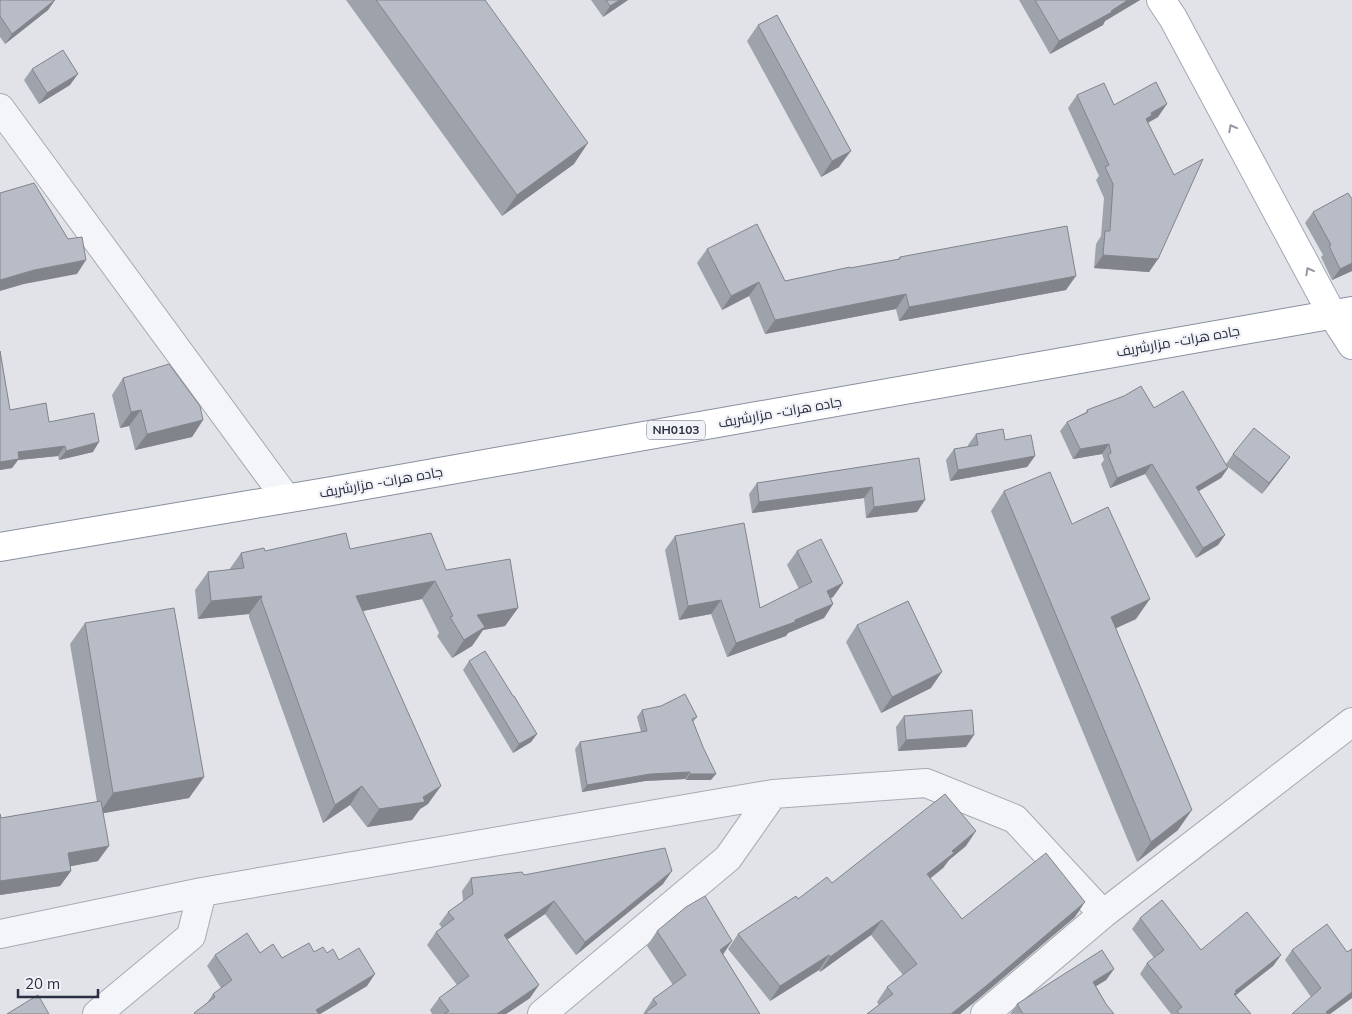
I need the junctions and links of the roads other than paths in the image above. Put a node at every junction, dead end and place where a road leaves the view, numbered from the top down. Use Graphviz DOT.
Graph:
graph roads {
  1 [pos="1161,0"];
  2 [pos="0,108"];
  3 [pos="1342,312"];
  4 [pos="1352,345"];
  5 [pos="286,498"];
  6 [pos="0,547"];
  7 [pos="1352,722"];
  8 [pos="773,794"];
  9 [pos="202,892"];
  10 [pos="1103,914"];
  11 [pos="0,934"];
  12 [pos="97,1014"];
  13 [pos="542,1014"];
  14 [pos="984,1014"];
  3 -- 1 [label="main road, one-way"];
  2 -- 5 [label="street"];
  3 -- 4 [label="main road"];
  3 -- 5 [label="main road, جاده هرات- مزارشریف / NH0103"];
  5 -- 6 [label="main road, جاده هرات- مزارشریف / NH0103"];
  7 -- 10 [label="street"];
  8 -- 9 [label="street"];
  8 -- 10 [label="street"];
  8 -- 13 [label="street"];
  9 -- 11 [label="street"];
  9 -- 12 [label="street"];
  10 -- 14 [label="street"];
}
